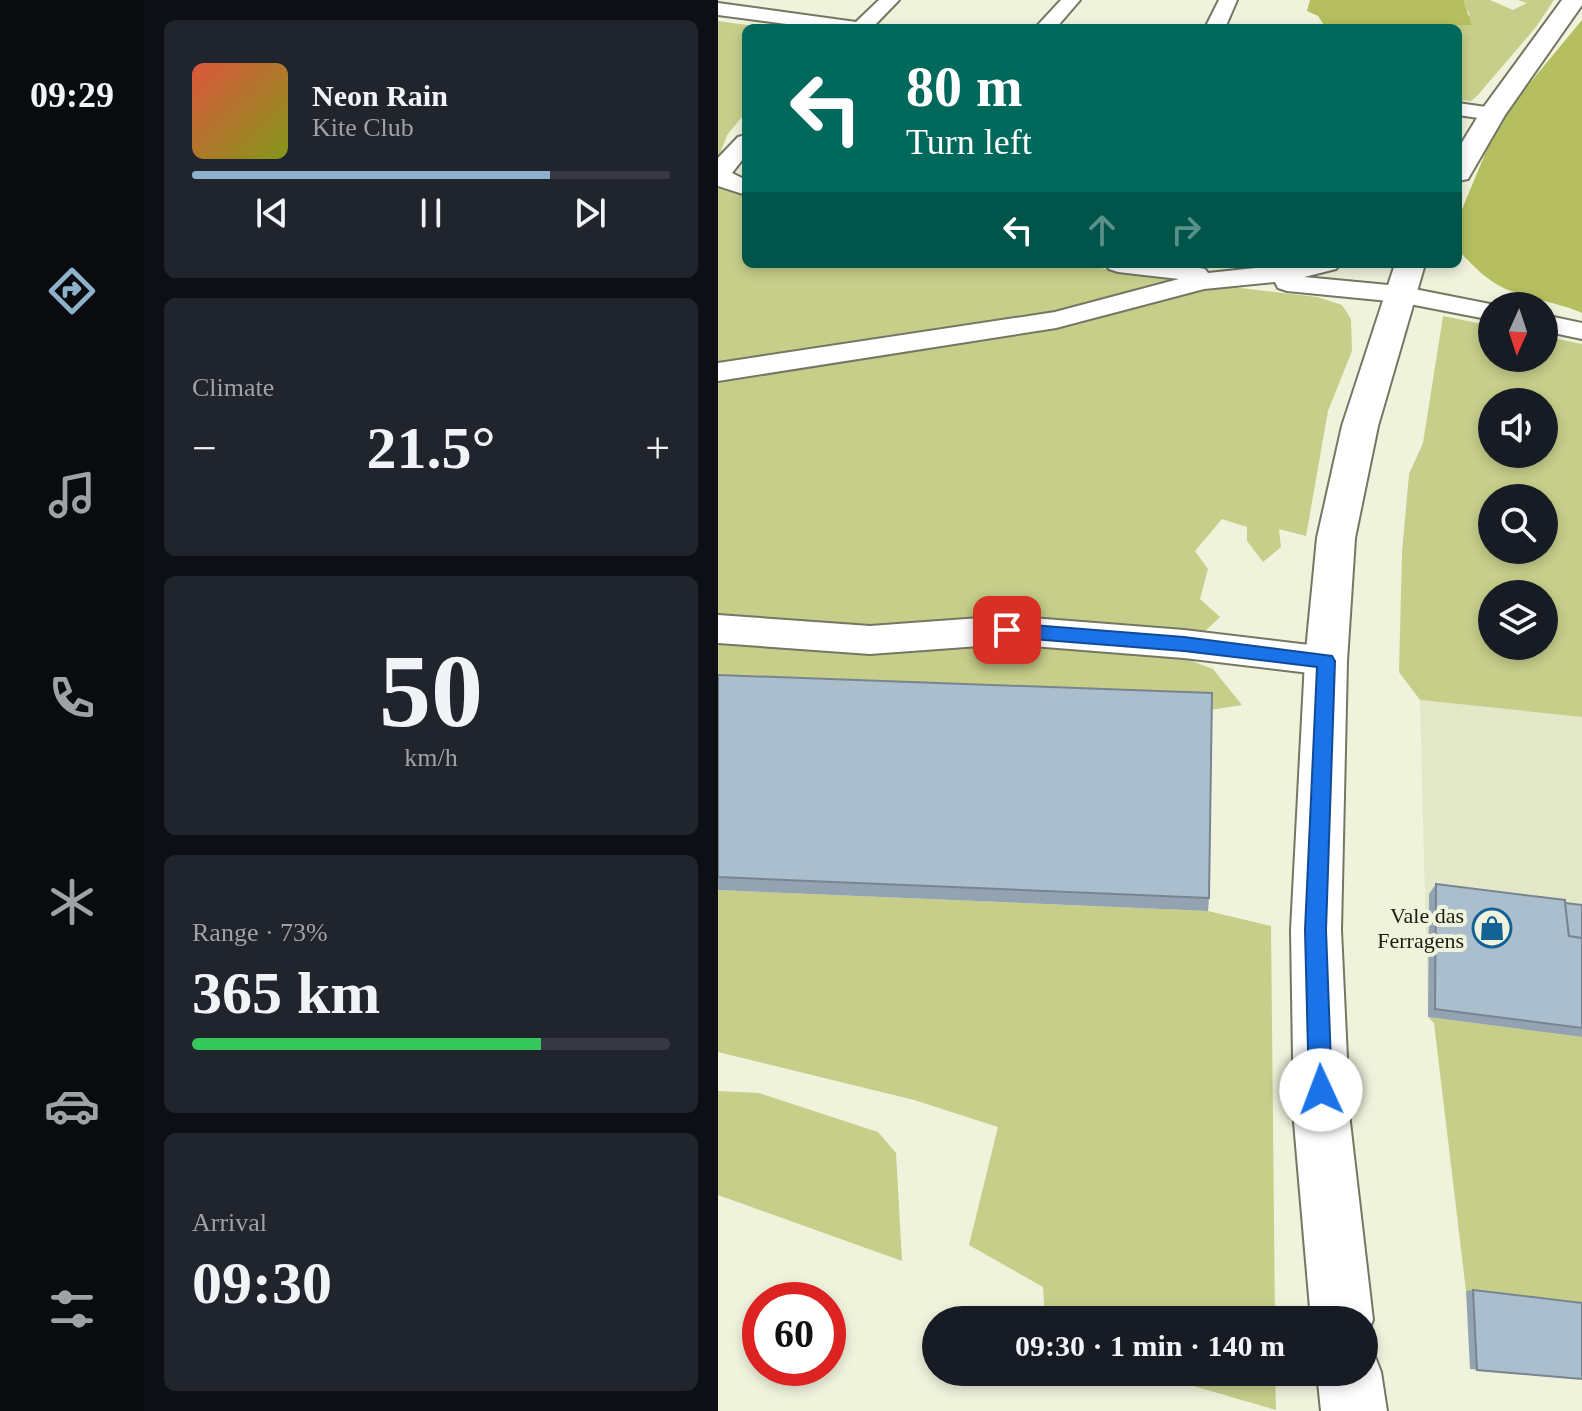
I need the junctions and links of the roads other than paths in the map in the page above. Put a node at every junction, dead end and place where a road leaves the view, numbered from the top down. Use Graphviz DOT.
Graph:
graph roads {
  1 [pos="729,0"];
  2 [pos="890,0"];
  3 [pos="1228,0"];
  4 [pos="1574,0"];
  5 [pos="1068,4"];
  6 [pos="718,9"];
  7 [pos="812,24"];
  8 [pos="864,24"];
  9 [pos="1049,24"];
  10 [pos="1071,24"];
  11 [pos="1217,24"];
  12 [pos="1462,110"];
  13 [pos="1492,114"];
  14 [pos="742,146"];
  15 [pos="1462,166"];
  16 [pos="736,184"];
  17 [pos="1164,268"];
  18 [pos="1309,268"];
  19 [pos="1222,273"];
  20 [pos="1405,279"];
  21 [pos="1478,307"];
  22 [pos="1558,326"];
  23 [pos="1582,331"];
  24 [pos="718,372"];
  25 [pos="718,629"];
  26 [pos="1326,661"];
  27 [pos="1341,1306"];
  28 [pos="1351,1386"];
  29 [pos="1354,1411"];
  1 -- 6 [label="street"];
  2 -- 8 [label="street"];
  3 -- 11 [label="street"];
  4 -- 13 [label="main road"];
  5 -- 9 [label="street"];
  5 -- 10 [label="street"];
  6 -- 7 [label="street"];
  12 -- 13 [label="street"];
  13 -- 15 [label="main road"];
  14 -- 16 [label="street"];
  17 -- 19 [label="street"];
  18 -- 19 [label="street"];
  19 -- 20 [label="street"];
  19 -- 24 [label="street"];
  20 -- 21 [label="street"];
  20 -- 26 [label="main road"];
  22 -- 23 [label="street"];
  25 -- 26 [label="street"];
  26 -- 27 [label="main road"];
  28 -- 29 [label="main road"];
}
